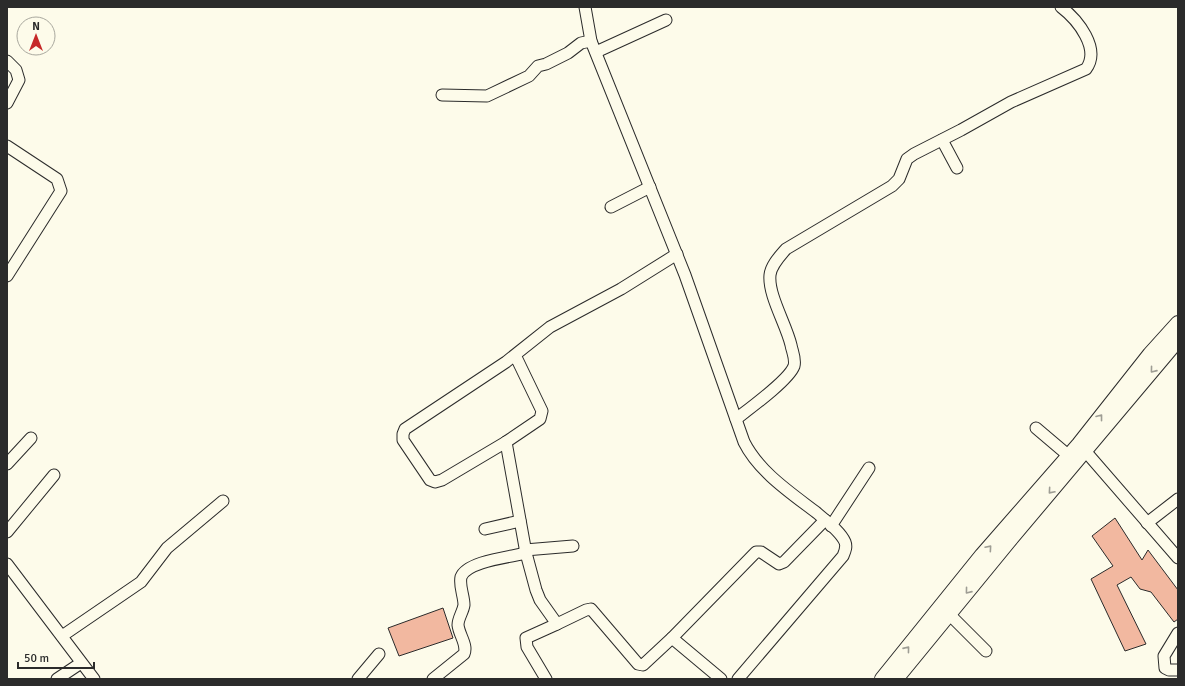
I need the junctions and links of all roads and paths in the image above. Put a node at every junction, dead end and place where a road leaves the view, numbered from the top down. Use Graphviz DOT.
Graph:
graph roads {
  1 [pos="585,7"];
  2 [pos="1061,7"];
  3 [pos="666,20"];
  4 [pos="591,41"];
  5 [pos="596,52"];
  6 [pos="7,61"];
  7 [pos="442,95"];
  8 [pos="7,103"];
  9 [pos="942,140"];
  10 [pos="7,146"];
  11 [pos="957,168"];
  12 [pos="650,187"];
  13 [pos="611,207"];
  14 [pos="677,254"];
  15 [pos="7,276"];
  16 [pos="1178,323"];
  17 [pos="1178,340"];
  18 [pos="515,355"];
  19 [pos="736,419"];
  20 [pos="1036,428"];
  21 [pos="31,438"];
  22 [pos="506,442"];
  23 [pos="1083,447"];
  24 [pos="1069,456"];
  25 [pos="7,464"];
  26 [pos="869,468"];
  27 [pos="54,475"];
  28 [pos="1178,499"];
  29 [pos="223,501"];
  30 [pos="520,521"];
  31 [pos="828,523"];
  32 [pos="1147,523"];
  33 [pos="485,529"];
  34 [pos="7,532"];
  35 [pos="573,546"];
  36 [pos="525,552"];
  37 [pos="1178,558"];
  38 [pos="7,564"];
  39 [pos="949,614"];
  40 [pos="557,624"];
  41 [pos="1178,633"];
  42 [pos="62,636"];
  43 [pos="672,638"];
  44 [pos="986,651"];
  45 [pos="379,654"];
  46 [pos="82,662"];
  47 [pos="1178,670"];
  48 [pos="57,679"];
  49 [pos="94,679"];
  50 [pos="358,679"];
  51 [pos="433,679"];
  52 [pos="546,679"];
  53 [pos="721,679"];
  54 [pos="738,679"];
  55 [pos="882,679"];
  56 [pos="896,679"];
  1 -- 4 [label="street"];
  2 -- 9 [label="street"];
  3 -- 5 [label="street"];
  4 -- 5 [label="street"];
  4 -- 7 [label="street"];
  5 -- 12 [label="street"];
  6 -- 8 [label="street"];
  9 -- 11 [label="street"];
  9 -- 19 [label="street"];
  10 -- 15 [label="street"];
  12 -- 13 [label="street"];
  12 -- 14 [label="street"];
  14 -- 18 [label="street"];
  14 -- 19 [label="street"];
  23 -- 16 [label="main road, one-way"];
  17 -- 23 [label="main road, one-way"];
  18 -- 22 [label="street"];
  18 -- 22 [label="street"];
  19 -- 31 [label="street"];
  20 -- 24 [label="street"];
  21 -- 25 [label="street"];
  22 -- 30 [label="street"];
  23 -- 24 [label="main road"];
  23 -- 32 [label="street"];
  23 -- 39 [label="main road, one-way"];
  55 -- 24 [label="main road, one-way"];
  26 -- 31 [label="street"];
  27 -- 34 [label="street"];
  28 -- 32 [label="street"];
  29 -- 42 [label="street"];
  30 -- 33 [label="street"];
  30 -- 36 [label="street"];
  31 -- 43 [label="street"];
  31 -- 54 [label="street"];
  32 -- 37 [label="street"];
  35 -- 36 [label="street"];
  36 -- 40 [label="street"];
  36 -- 51 [label="street"];
  38 -- 42 [label="street"];
  39 -- 44 [label="street"];
  39 -- 56 [label="main road"];
  40 -- 43 [label="street"];
  40 -- 52 [label="street"];
  41 -- 47 [label="street"];
  42 -- 46 [label="street"];
  43 -- 53 [label="street"];
  45 -- 50 [label="street"];
  46 -- 48 [label="street"];
  46 -- 49 [label="street"];
}
